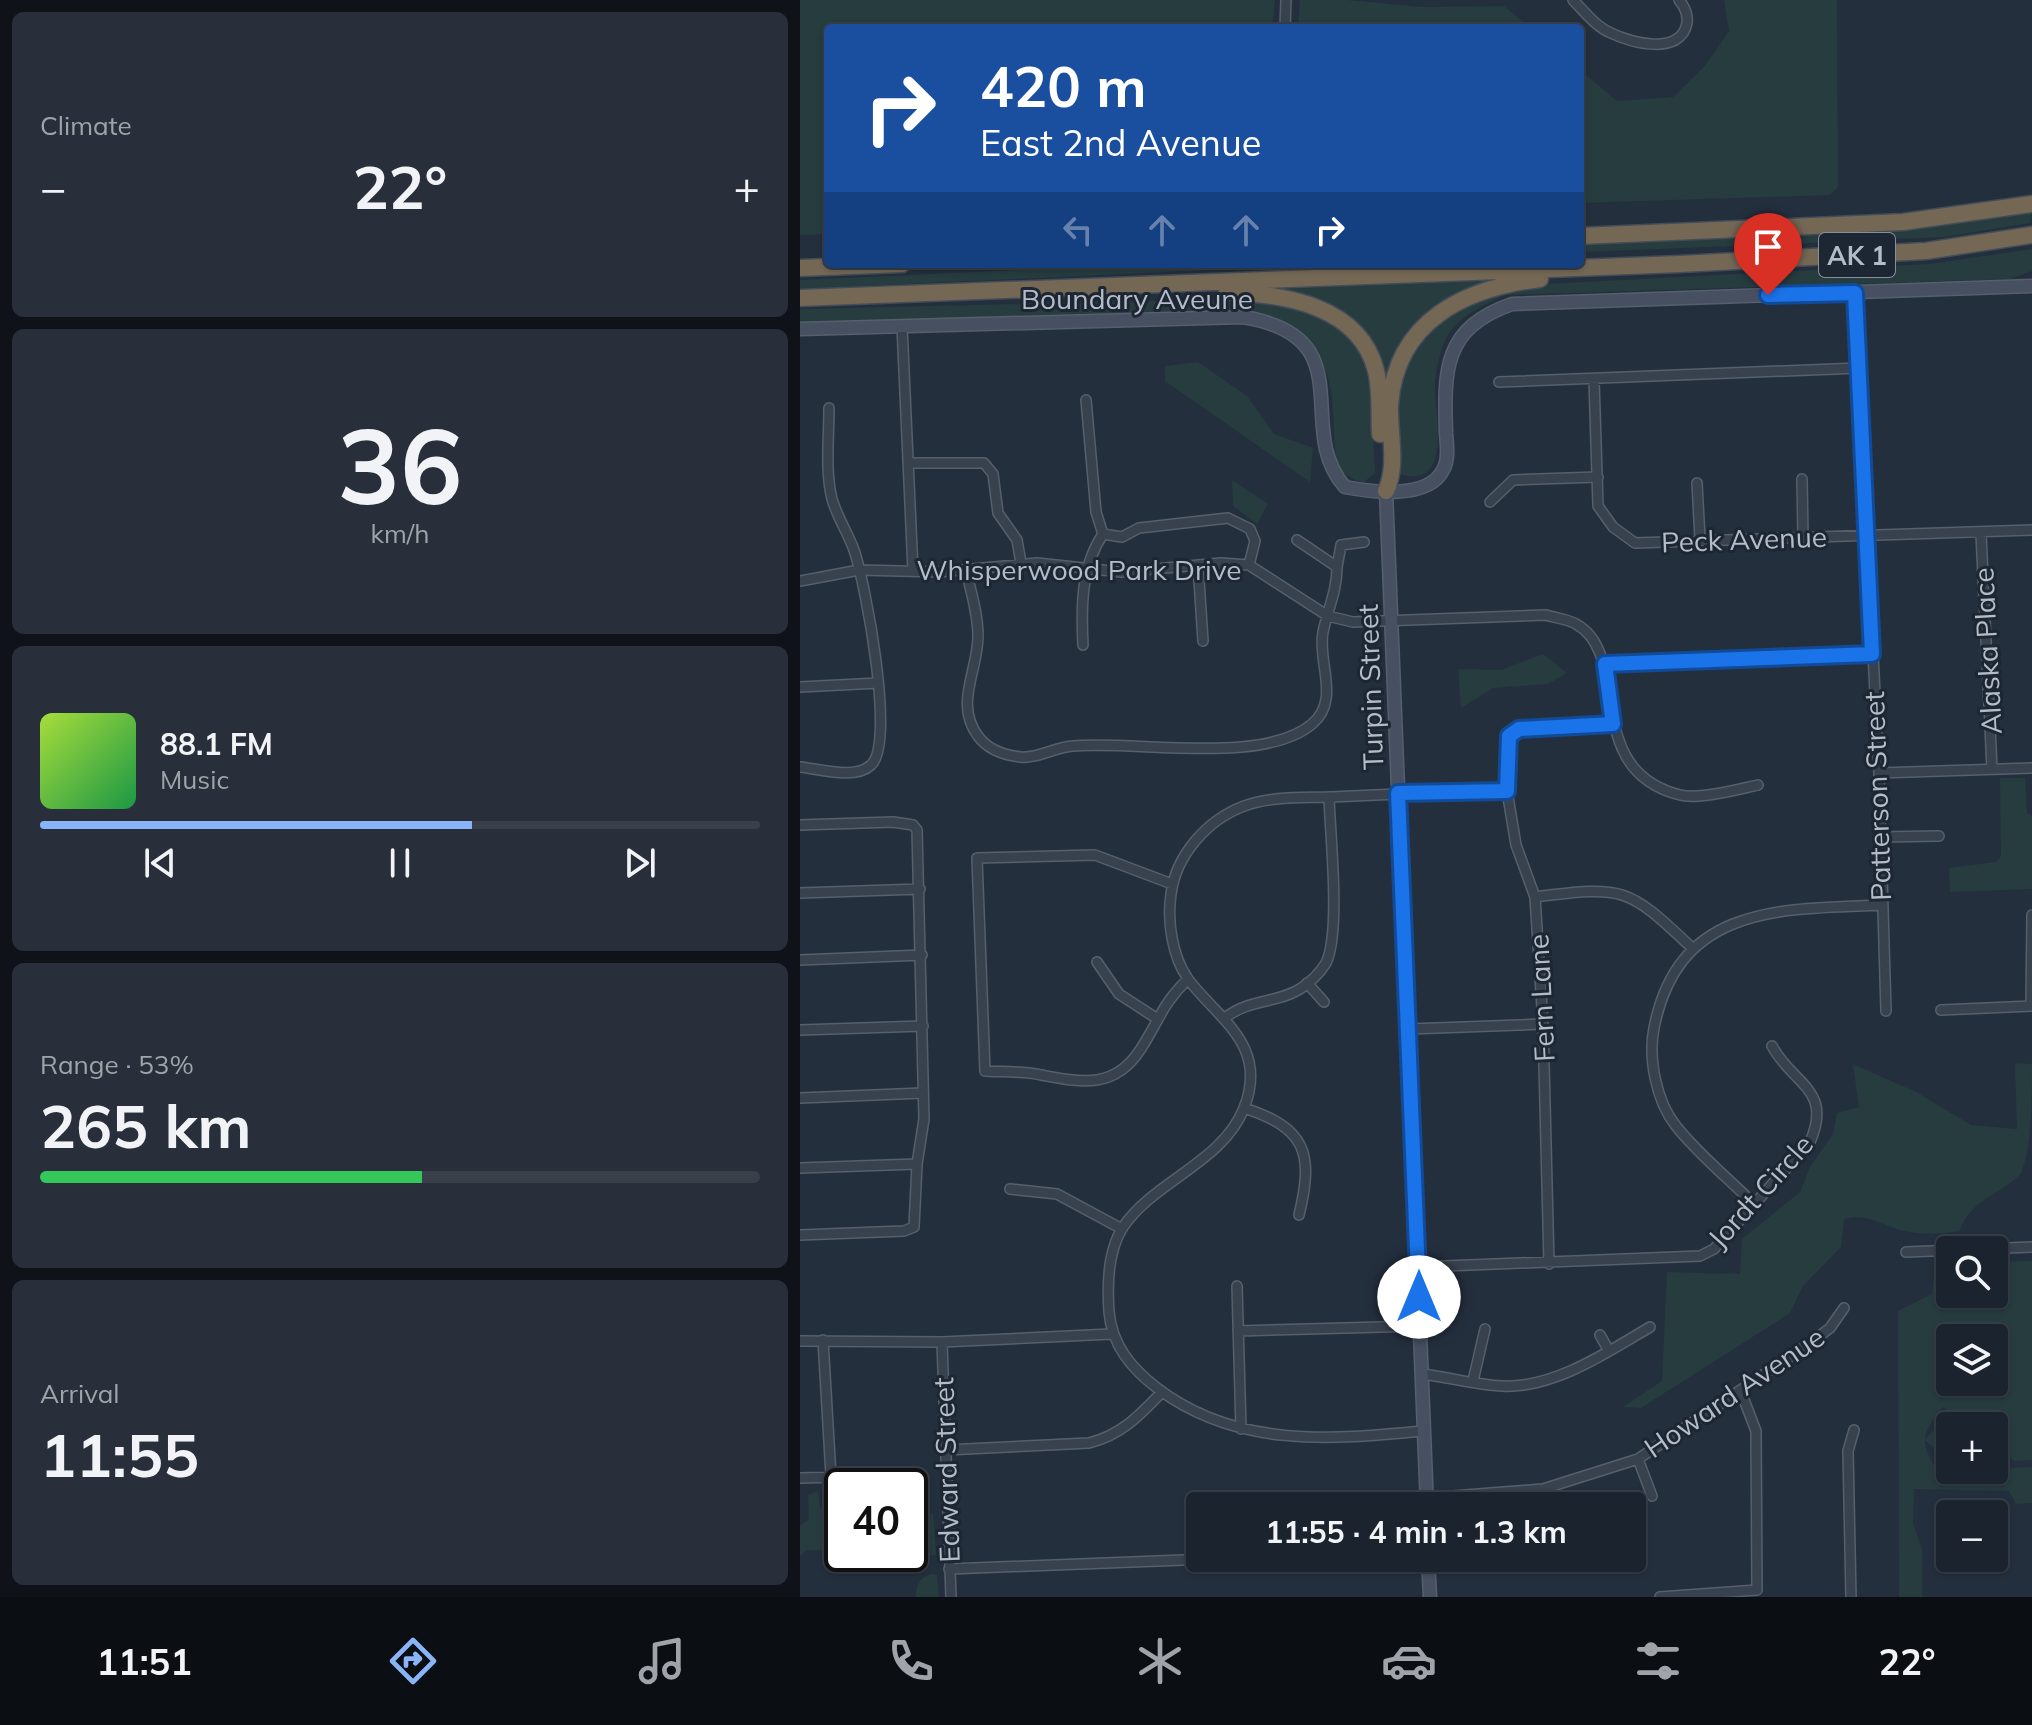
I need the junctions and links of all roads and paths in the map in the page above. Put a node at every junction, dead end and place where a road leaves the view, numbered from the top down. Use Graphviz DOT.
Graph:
graph roads {
  1 [pos="1286,0"];
  2 [pos="1573,0"];
  3 [pos="1679,0"];
  4 [pos="1285,24"];
  5 [pos="2032,204"];
  6 [pos="2032,235"];
  7 [pos="1584,236"];
  8 [pos="1680,264"];
  9 [pos="824,267"];
  10 [pos="800,268"];
  11 [pos="2032,286"];
  12 [pos="1106,288"];
  13 [pos="1855,293"];
  14 [pos="800,298"];
  15 [pos="902,326"];
  16 [pos="800,329"];
  17 [pos="1859,368"];
  18 [pos="1594,380"];
  19 [pos="1499,382"];
  20 [pos="1086,400"];
  21 [pos="829,408"];
  22 [pos="908,463"];
  23 [pos="1598,477"];
  24 [pos="1802,479"];
  25 [pos="1697,483"];
  26 [pos="1386,491"];
  27 [pos="1490,502"];
  28 [pos="2032,530"];
  29 [pos="1103,534"];
  30 [pos="1981,534"];
  31 [pos="1803,535"];
  32 [pos="1867,537"];
  33 [pos="1700,539"];
  34 [pos="1297,540"];
  35 [pos="1364,542"];
  36 [pos="1021,563"];
  37 [pos="1198,565"];
  38 [pos="1249,565"];
  39 [pos="1337,567"];
  40 [pos="859,570"];
  41 [pos="966,570"];
  42 [pos="1088,570"];
  43 [pos="913,571"];
  44 [pos="800,581"];
  45 [pos="1328,616"];
  46 [pos="1393,620"];
  47 [pos="1203,641"];
  48 [pos="1083,645"];
  49 [pos="1872,654"];
  50 [pos="1605,664"];
  51 [pos="878,683"];
  52 [pos="800,687"];
  53 [pos="1613,724"];
  54 [pos="800,767"];
  55 [pos="2032,768"];
  56 [pos="1992,769"];
  57 [pos="1879,773"];
  58 [pos="1758,785"];
  59 [pos="1507,791"];
  60 [pos="1398,793"];
  61 [pos="1329,797"];
  62 [pos="800,825"];
  63 [pos="1939,836"];
  64 [pos="1879,837"];
  65 [pos="1172,884"];
  66 [pos="920,889"];
  67 [pos="800,893"];
  68 [pos="1535,897"];
  69 [pos="1881,905"];
  70 [pos="2032,915"];
  71 [pos="1691,947"];
  72 [pos="922,955"];
  73 [pos="800,960"];
  74 [pos="1097,962"];
  75 [pos="1188,979"];
  76 [pos="1307,983"];
  77 [pos="1324,1002"];
  78 [pos="2032,1006"];
  79 [pos="1941,1010"];
  80 [pos="1886,1011"];
  81 [pos="1226,1017"];
  82 [pos="1156,1018"];
  83 [pos="1543,1024"];
  84 [pos="923,1026"];
  85 [pos="1409,1029"];
  86 [pos="800,1030"];
  87 [pos="1772,1046"];
  88 [pos="923,1093"];
  89 [pos="800,1098"];
  90 [pos="1244,1108"];
  91 [pos="917,1164"];
  92 [pos="800,1168"];
  93 [pos="1010,1189"];
  94 [pos="1754,1204"];
  95 [pos="1299,1215"];
  96 [pos="1122,1229"];
  97 [pos="800,1235"];
  98 [pos="2032,1247"];
  99 [pos="1906,1252"];
  100 [pos="1549,1264"];
  101 [pos="1420,1267"];
  102 [pos="1237,1286"];
  103 [pos="1844,1308"];
  104 [pos="1419,1326"];
  105 [pos="1650,1327"];
  106 [pos="1485,1329"];
  107 [pos="1238,1331"];
  108 [pos="1111,1334"];
  109 [pos="1600,1335"];
  110 [pos="823,1340"];
  111 [pos="800,1341"];
  112 [pos="942,1342"];
  113 [pos="1609,1351"];
  114 [pos="1422,1374"];
  115 [pos="1473,1381"];
  116 [pos="1162,1392"];
  117 [pos="1741,1392"];
  118 [pos="1241,1429"];
  119 [pos="1854,1430"];
  120 [pos="1423,1431"];
  121 [pos="946,1450"];
  122 [pos="1638,1459"];
  123 [pos="831,1468"];
  124 [pos="824,1476"];
  125 [pos="800,1478"];
  126 [pos="1426,1492"];
  127 [pos="1548,1492"];
  128 [pos="1652,1496"];
  129 [pos="1186,1560"];
  130 [pos="949,1569"];
  131 [pos="1429,1572"];
  132 [pos="951,1597"];
  133 [pos="1430,1597"];
  134 [pos="1660,1597"];
  135 [pos="1851,1597"];
  1 -- 4 [label="street"];
  2 -- 3 [label="street"];
  5 -- 7 [label="highway, AK 1"];
  6 -- 8 [label="highway, AK 1"];
  8 -- 12 [label="highway, AK 1"];
  8 -- 26 [label="highway"];
  9 -- 10 [label="highway"];
  11 -- 13 [label="street, Boundary Aveune"];
  12 -- 14 [label="highway, AK 1"];
  12 -- 26 [label="highway"];
  13 -- 17 [label="street, Patterson Street"];
  13 -- 26 [label="street, Boundary Aveune"];
  15 -- 16 [label="street, Boundary Aveune"];
  15 -- 22 [label="street"];
  15 -- 26 [label="street, Boundary Aveune"];
  17 -- 18 [label="street"];
  17 -- 32 [label="street, Patterson Street"];
  18 -- 19 [label="street"];
  18 -- 23 [label="street, Peck Avenue"];
  20 -- 29 [label="street"];
  21 -- 40 [label="street"];
  22 -- 36 [label="street"];
  22 -- 43 [label="street"];
  23 -- 27 [label="street"];
  23 -- 33 [label="street, Peck Avenue"];
  24 -- 31 [label="street"];
  25 -- 33 [label="street"];
  26 -- 46 [label="street, Turpin Street"];
  28 -- 30 [label="street, Peck Avenue"];
  29 -- 38 [label="street"];
  29 -- 42 [label="street"];
  30 -- 32 [label="street, Peck Avenue"];
  30 -- 56 [label="street, Alaska Place"];
  31 -- 32 [label="street, Peck Avenue"];
  31 -- 33 [label="street, Peck Avenue"];
  32 -- 49 [label="street, Patterson Street"];
  34 -- 39 [label="street"];
  35 -- 39 [label="street"];
  36 -- 41 [label="street, Whisperwood Park Drive"];
  36 -- 42 [label="street, Whisperwood Park Drive"];
  37 -- 38 [label="street, Whisperwood Park Drive"];
  37 -- 42 [label="street, Whisperwood Park Drive"];
  37 -- 47 [label="street"];
  38 -- 45 [label="street, Whisperwood Park Drive"];
  39 -- 45 [label="street"];
  40 -- 43 [label="street, Whisperwood Park Drive"];
  40 -- 44 [label="street, Whisperwood Park Drive"];
  40 -- 51 [label="street"];
  41 -- 43 [label="street, Whisperwood Park Drive"];
  41 -- 45 [label="street"];
  42 -- 48 [label="street"];
  45 -- 46 [label="street, Whisperwood Park Drive"];
  46 -- 50 [label="street, Whisperwood Park Drive"];
  46 -- 60 [label="street, Turpin Street"];
  49 -- 50 [label="street"];
  49 -- 57 [label="street, Patterson Street"];
  50 -- 53 [label="street"];
  51 -- 52 [label="street"];
  51 -- 54 [label="street"];
  53 -- 58 [label="street"];
  53 -- 59 [label="street, Fern Lane"];
  55 -- 56 [label="street"];
  56 -- 57 [label="street"];
  57 -- 64 [label="street, Patterson Street"];
  59 -- 60 [label="street"];
  59 -- 68 [label="street, Fern Lane"];
  60 -- 61 [label="street"];
  60 -- 85 [label="street, Turpin Street"];
  61 -- 65 [label="street"];
  61 -- 76 [label="street"];
  62 -- 66 [label="street"];
  63 -- 64 [label="street"];
  64 -- 69 [label="street, Patterson Street"];
  65 -- 75 [label="street"];
  65 -- 82 [label="street"];
  66 -- 67 [label="street"];
  66 -- 72 [label="street"];
  68 -- 71 [label="street"];
  68 -- 83 [label="street, Fern Lane"];
  69 -- 71 [label="street"];
  69 -- 80 [label="street, Patterson Street"];
  70 -- 78 [label="street"];
  71 -- 94 [label="street"];
  72 -- 73 [label="street"];
  72 -- 84 [label="street"];
  74 -- 82 [label="street"];
  75 -- 81 [label="street"];
  75 -- 82 [label="street"];
  76 -- 77 [label="street"];
  76 -- 81 [label="street"];
  78 -- 79 [label="street"];
  81 -- 90 [label="street"];
  83 -- 85 [label="street"];
  83 -- 100 [label="street, Fern Lane"];
  84 -- 86 [label="street"];
  84 -- 88 [label="street"];
  85 -- 101 [label="street, Turpin Street"];
  87 -- 94 [label="street, Jordt Circle"];
  88 -- 89 [label="street"];
  88 -- 91 [label="street"];
  90 -- 95 [label="street"];
  90 -- 96 [label="street"];
  91 -- 92 [label="street"];
  91 -- 97 [label="street"];
  93 -- 96 [label="street"];
  94 -- 100 [label="street, Jordt Circle"];
  96 -- 108 [label="street"];
  98 -- 99 [label="street"];
  100 -- 101 [label="street"];
  101 -- 104 [label="street, Turpin Street"];
  102 -- 107 [label="street"];
  103 -- 117 [label="street, Howard Avenue"];
  104 -- 107 [label="street"];
  104 -- 114 [label="street, Turpin Street"];
  105 -- 113 [label="street"];
  106 -- 115 [label="street"];
  107 -- 118 [label="street"];
  108 -- 112 [label="street"];
  108 -- 116 [label="street"];
  109 -- 113 [label="street"];
  110 -- 111 [label="street"];
  110 -- 112 [label="street"];
  110 -- 123 [label="street"];
  112 -- 121 [label="street, Edward Street"];
  113 -- 115 [label="street"];
  114 -- 115 [label="street"];
  114 -- 120 [label="street, Turpin Street"];
  116 -- 118 [label="street"];
  116 -- 121 [label="street"];
  117 -- 122 [label="street, Howard Avenue"];
  117 -- 134 [label="street"];
  118 -- 120 [label="street"];
  119 -- 135 [label="street"];
  120 -- 126 [label="street, Turpin Street"];
  121 -- 130 [label="street, Edward Street"];
  122 -- 127 [label="street, Howard Avenue"];
  122 -- 128 [label="street"];
  124 -- 125 [label="street"];
  129 -- 130 [label="street"];
  130 -- 132 [label="street, Edward Street"];
  131 -- 133 [label="street"];
}
